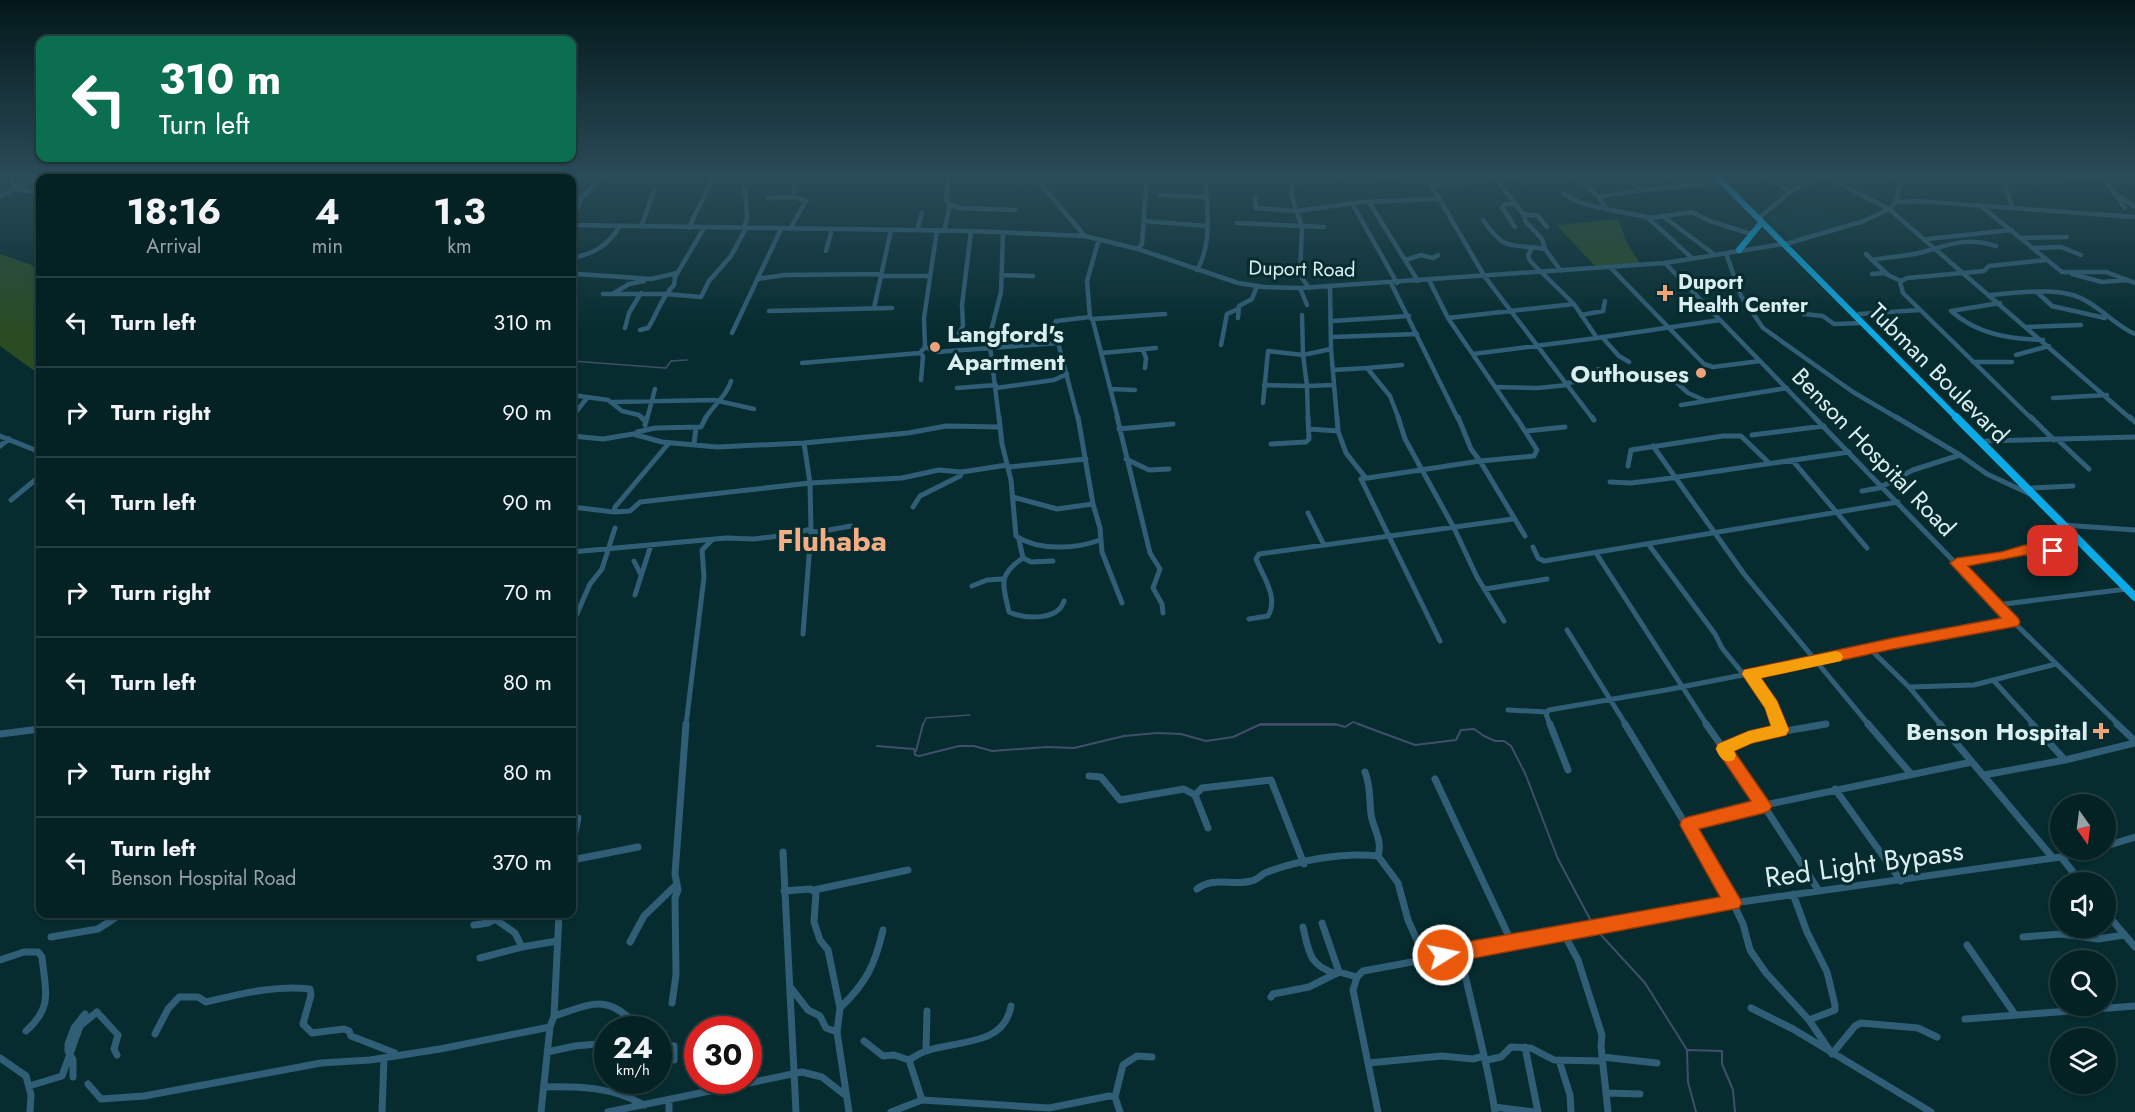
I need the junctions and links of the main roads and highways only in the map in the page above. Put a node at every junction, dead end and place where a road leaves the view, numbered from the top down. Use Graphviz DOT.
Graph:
graph roads {
  1 [pos="1755,228"];
  2 [pos="1770,228"];
  3 [pos="1787,244"];
  4 [pos="1739,250"];
  5 [pos="2033,492"];
  6 [pos="2066,525"];
  7 [pos="2135,591"];
  8 [pos="2135,597"];
  1 -- 4 [label="highway"];
  2 -- 3 [label="highway, Tubman Boulevard"];
  3 -- 5 [label="highway, Tubman Boulevard"];
  3 -- 5 [label="highway, Tubman Boulevard"];
  5 -- 6 [label="highway, Tubman Boulevard"];
  6 -- 7 [label="highway, Tubman Boulevard"];
  6 -- 8 [label="highway, Tubman Boulevard"];
}
